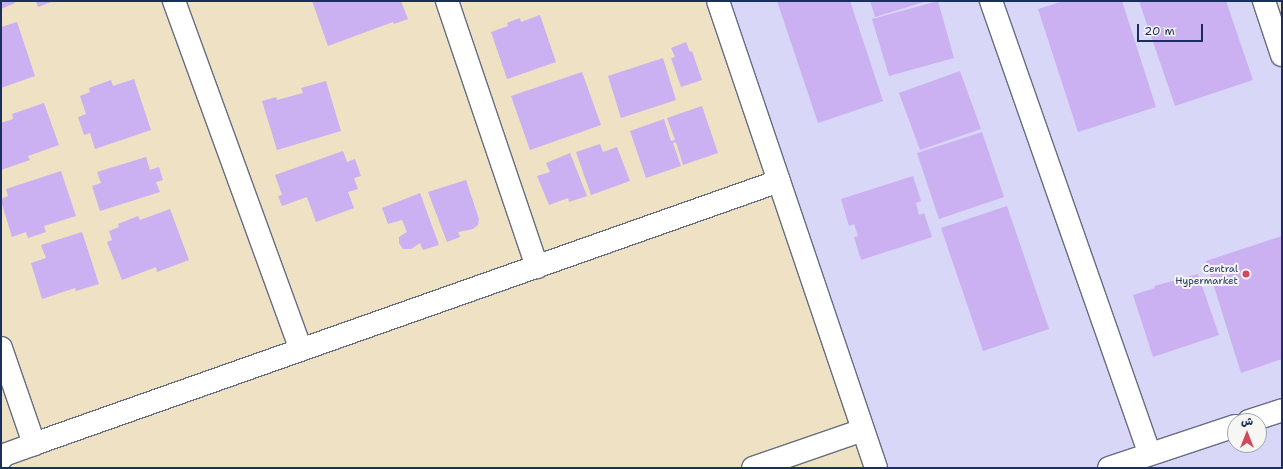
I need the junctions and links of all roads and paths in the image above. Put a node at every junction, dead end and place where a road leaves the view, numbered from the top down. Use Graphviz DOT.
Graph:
graph roads {
  1 [pos="174,1"];
  2 [pos="447,1"];
  3 [pos="718,1"];
  4 [pos="991,1"];
  5 [pos="1264,1"];
  6 [pos="1282,55"];
  7 [pos="779,181"];
  8 [pos="537,266"];
  9 [pos="1,348"];
  10 [pos="301,350"];
  11 [pos="1282,410"];
  12 [pos="1267,415"];
  13 [pos="1227,429"];
  14 [pos="863,430"];
  15 [pos="34,444"];
  16 [pos="1150,454"];
  17 [pos="1,459"];
  18 [pos="753,468"];
  19 [pos="876,468"];
  20 [pos="1109,468"];
  1 -- 10 [label="street"];
  2 -- 8 [label="street"];
  3 -- 7 [label="street"];
  4 -- 16 [label="street"];
  5 -- 6 [label="street"];
  7 -- 8 [label="street"];
  7 -- 14 [label="street"];
  8 -- 10 [label="street"];
  9 -- 15 [label="street"];
  10 -- 15 [label="street"];
  11 -- 12 [label="street"];
  13 -- 16 [label="street"];
  14 -- 18 [label="street"];
  14 -- 19 [label="street"];
  15 -- 17 [label="street"];
  16 -- 20 [label="street"];
}
